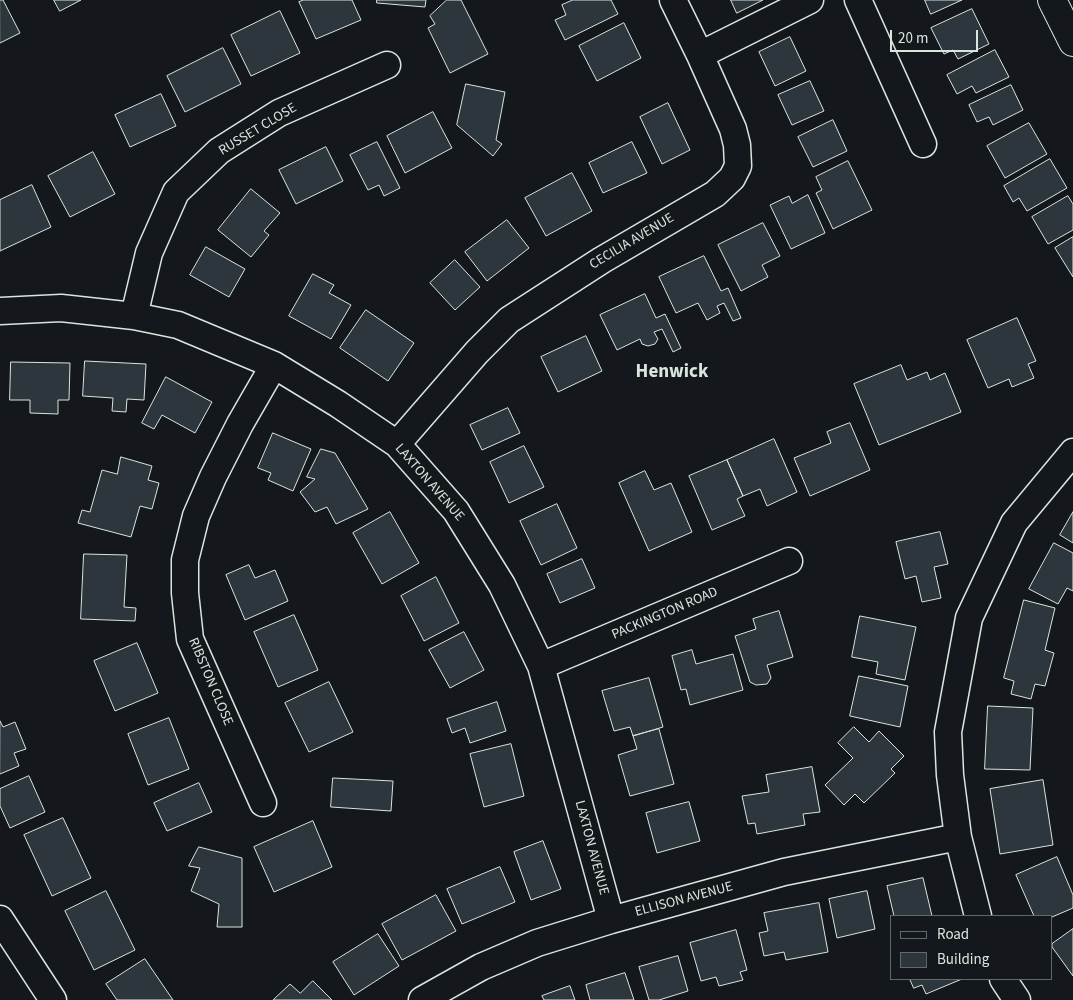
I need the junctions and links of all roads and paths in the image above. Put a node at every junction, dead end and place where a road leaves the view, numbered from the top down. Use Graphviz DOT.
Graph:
graph roads {
  1 [pos="673,0"];
  2 [pos="810,0"];
  3 [pos="858,0"];
  4 [pos="1052,0"];
  5 [pos="1073,42"];
  6 [pos="700,55"];
  7 [pos="387,65"];
  8 [pos="923,144"];
  9 [pos="0,311"];
  10 [pos="134,316"];
  11 [pos="274,365"];
  12 [pos="397,444"];
  13 [pos="1073,452"];
  14 [pos="789,561"];
  15 [pos="541,666"];
  16 [pos="264,803"];
  17 [pos="958,837"];
  18 [pos="978,915"];
  19 [pos="0,919"];
  20 [pos="611,920"];
  21 [pos="1004,980"];
  22 [pos="53,1000"];
  23 [pos="422,1000"];
  24 [pos="1017,1000"];
  1 -- 6 [label="street, CECILIA AVENUE"];
  2 -- 6 [label="street"];
  3 -- 8 [label="street"];
  4 -- 5 [label="main road"];
  6 -- 12 [label="street, CECILIA AVENUE"];
  7 -- 10 [label="street, RUSSET CLOSE"];
  9 -- 10 [label="street, LAXTON AVENUE"];
  10 -- 11 [label="street, LAXTON AVENUE"];
  11 -- 12 [label="street, LAXTON AVENUE"];
  11 -- 16 [label="street, RIBSTON CLOSE"];
  12 -- 15 [label="street, LAXTON AVENUE"];
  13 -- 17 [label="street"];
  14 -- 15 [label="street, PACKINGTON ROAD"];
  15 -- 20 [label="street, LAXTON AVENUE"];
  17 -- 18 [label="street"];
  17 -- 20 [label="street, ELLISON AVENUE"];
  19 -- 22 [label="street"];
  20 -- 23 [label="street, ELLISON AVENUE"];
  21 -- 24 [label="street"];
}
